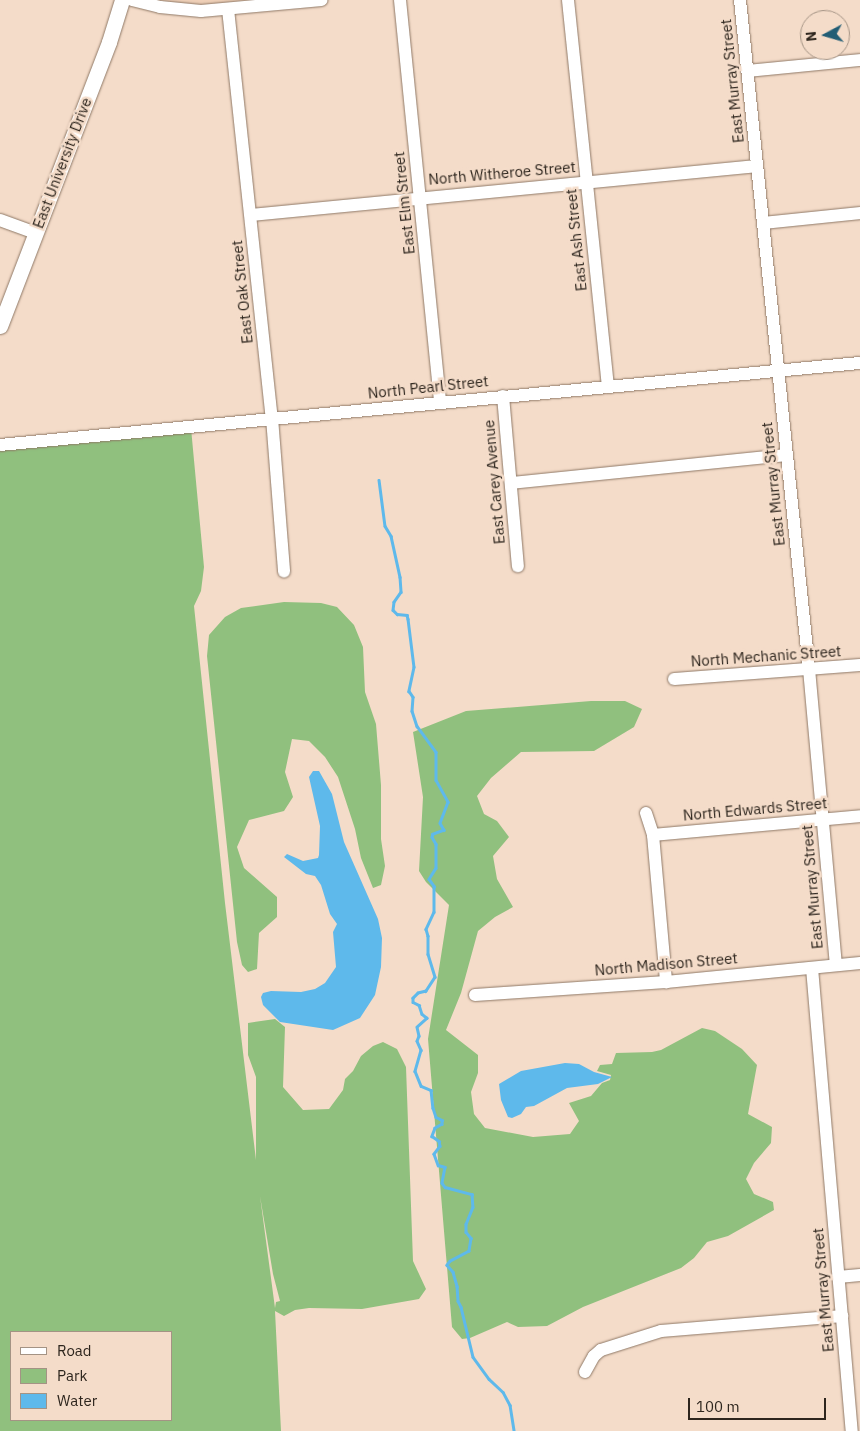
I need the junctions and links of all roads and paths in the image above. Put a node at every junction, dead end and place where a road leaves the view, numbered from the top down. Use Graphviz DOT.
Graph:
graph roads {
  1 [pos="122,0"];
  2 [pos="132,0"];
  3 [pos="322,0"];
  4 [pos="400,0"];
  5 [pos="568,0"];
  6 [pos="740,0"];
  7 [pos="228,9"];
  8 [pos="860,60"];
  9 [pos="748,71"];
  10 [pos="757,166"];
  11 [pos="586,182"];
  12 [pos="420,197"];
  13 [pos="860,213"];
  14 [pos="251,215"];
  15 [pos="0,220"];
  16 [pos="763,223"];
  17 [pos="36,233"];
  18 [pos="0,326"];
  19 [pos="860,363"];
  20 [pos="777,370"];
  21 [pos="608,387"];
  22 [pos="503,396"];
  23 [pos="440,402"];
  24 [pos="272,418"];
  25 [pos="0,445"];
  26 [pos="786,455"];
  27 [pos="511,483"];
  28 [pos="518,566"];
  29 [pos="284,572"];
  30 [pos="860,665"];
  31 [pos="809,668"];
  32 [pos="674,679"];
  33 [pos="646,813"];
  34 [pos="860,816"];
  35 [pos="822,819"];
  36 [pos="653,835"];
  37 [pos="860,963"];
  38 [pos="836,966"];
  39 [pos="812,968"];
  40 [pos="666,982"];
  41 [pos="475,995"];
  42 [pos="860,1275"];
  43 [pos="838,1277"];
  44 [pos="842,1316"];
  45 [pos="585,1372"];
  46 [pos="852,1431"];
  1 -- 17 [label="main road, East University Drive"];
  2 -- 7 [label="street"];
  3 -- 7 [label="street"];
  4 -- 12 [label="street, East Elm Street"];
  5 -- 11 [label="street, East Ash Street"];
  6 -- 9 [label="street, East Murray Street"];
  7 -- 14 [label="street, East Oak Street"];
  8 -- 9 [label="street"];
  9 -- 10 [label="street, East Murray Street"];
  10 -- 11 [label="street, North Witheroe Street"];
  10 -- 16 [label="street, East Murray Street"];
  11 -- 12 [label="street, North Witheroe Street"];
  11 -- 21 [label="street, East Ash Street"];
  12 -- 14 [label="street, North Witheroe Street"];
  12 -- 23 [label="street, East Elm Street"];
  13 -- 16 [label="street"];
  14 -- 24 [label="street, East Oak Street"];
  15 -- 17 [label="street"];
  16 -- 20 [label="street, East Murray Street"];
  17 -- 18 [label="main road, East University Drive"];
  19 -- 20 [label="street, North Pearl Street"];
  20 -- 21 [label="street, North Pearl Street"];
  20 -- 26 [label="street, East Murray Street"];
  21 -- 22 [label="street, North Pearl Street"];
  22 -- 23 [label="street, North Pearl Street"];
  22 -- 27 [label="street, East Carey Avenue"];
  23 -- 24 [label="street, North Pearl Street"];
  24 -- 25 [label="street, North Pearl Street"];
  24 -- 29 [label="street, East Oak Street"];
  26 -- 27 [label="street"];
  26 -- 31 [label="street, East Murray Street"];
  27 -- 28 [label="street, East Carey Avenue"];
  30 -- 31 [label="street, North Mechanic Street"];
  31 -- 32 [label="street, North Mechanic Street"];
  31 -- 35 [label="street, East Murray Street"];
  33 -- 36 [label="street"];
  34 -- 35 [label="street, North Edwards Street"];
  35 -- 36 [label="street, North Edwards Street"];
  35 -- 38 [label="street, East Murray Street"];
  36 -- 40 [label="street"];
  37 -- 38 [label="street, North Madison Street"];
  38 -- 39 [label="street, North Madison Street"];
  39 -- 40 [label="street, North Madison Street"];
  39 -- 43 [label="street, East Murray Street"];
  40 -- 41 [label="street, North Madison Street"];
  42 -- 43 [label="street"];
  43 -- 44 [label="street, East Murray Street"];
  44 -- 45 [label="street"];
  44 -- 46 [label="street, East Murray Street"];
}
